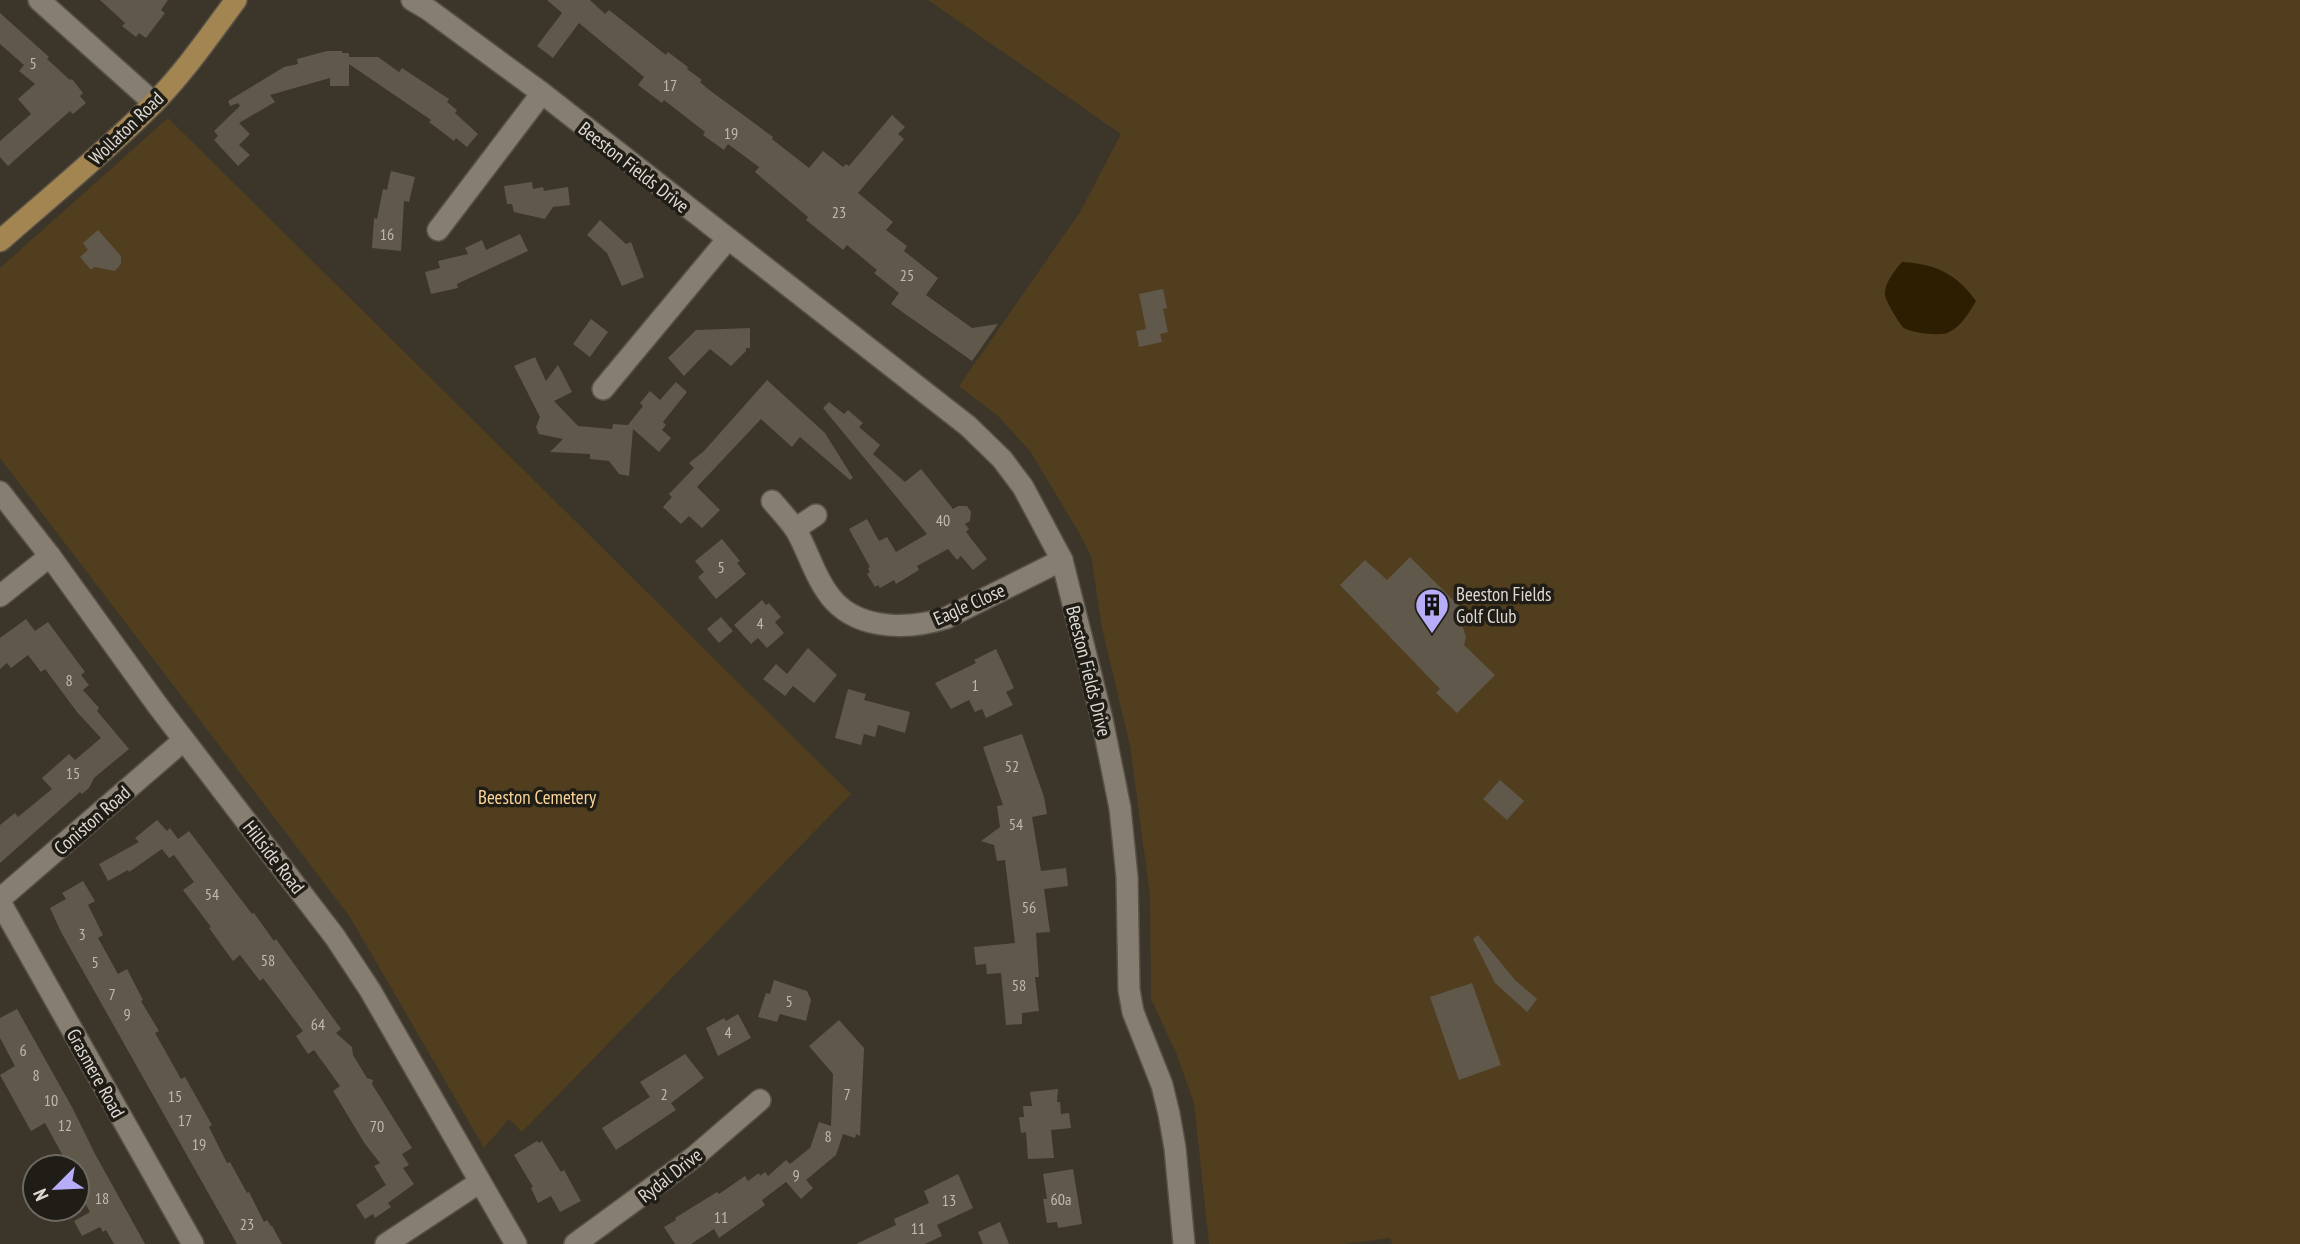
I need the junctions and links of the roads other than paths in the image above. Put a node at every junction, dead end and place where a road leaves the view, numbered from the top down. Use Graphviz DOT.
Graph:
graph roads {
  1 [pos="39,0"];
  2 [pos="236,0"];
  3 [pos="412,0"];
  4 [pos="542,93"];
  5 [pos="154,103"];
  6 [pos="438,230"];
  7 [pos="0,240"];
  8 [pos="726,240"];
  9 [pos="603,389"];
  10 [pos="0,492"];
  11 [pos="772,501"];
  12 [pos="816,515"];
  13 [pos="795,529"];
  14 [pos="50,556"];
  15 [pos="1062,560"];
  16 [pos="0,596"];
  17 [pos="184,740"];
  18 [pos="0,900"];
  19 [pos="760,1100"];
  20 [pos="480,1182"];
  21 [pos="193,1244"];
  22 [pos="387,1244"];
  23 [pos="516,1244"];
  24 [pos="575,1244"];
  25 [pos="1184,1244"];
  1 -- 5 [label="street"];
  2 -- 5 [label="main road, Wollaton Road"];
  3 -- 4 [label="street, Beeston Fields Drive"];
  4 -- 6 [label="street"];
  4 -- 8 [label="street, Beeston Fields Drive"];
  5 -- 7 [label="main road, Wollaton Road"];
  8 -- 9 [label="street"];
  8 -- 15 [label="street, Beeston Fields Drive"];
  10 -- 14 [label="street, Hillside Road"];
  11 -- 13 [label="street, Eagle Close"];
  12 -- 13 [label="street"];
  13 -- 15 [label="street, Eagle Close"];
  14 -- 16 [label="street"];
  14 -- 17 [label="street, Hillside Road"];
  15 -- 25 [label="street, Beeston Fields Drive"];
  17 -- 18 [label="street, Coniston Road"];
  17 -- 20 [label="street, Hillside Road"];
  18 -- 21 [label="street, Grasmere Road"];
  19 -- 24 [label="street, Rydal Drive"];
  20 -- 22 [label="street"];
  20 -- 23 [label="street, Hillside Road"];
}
